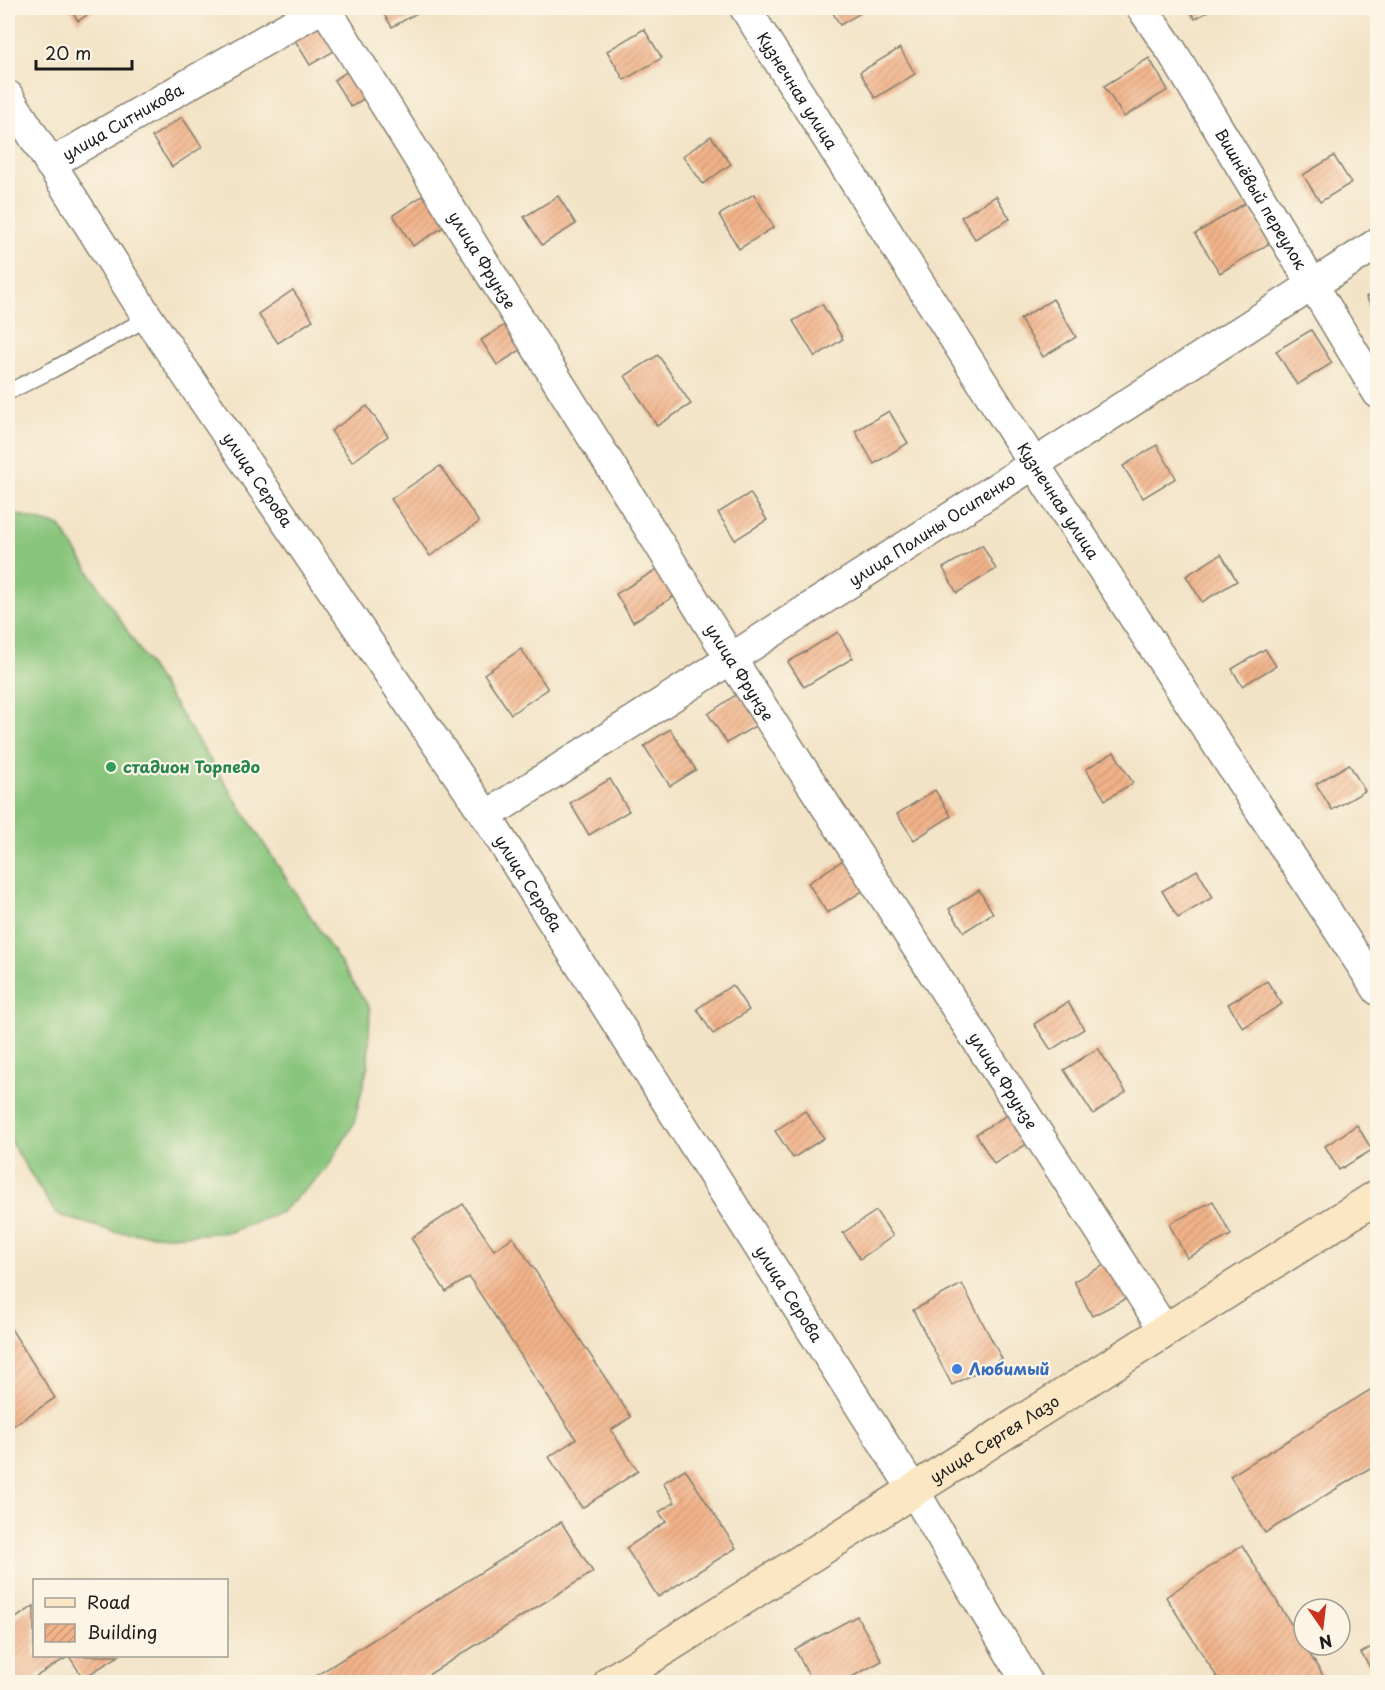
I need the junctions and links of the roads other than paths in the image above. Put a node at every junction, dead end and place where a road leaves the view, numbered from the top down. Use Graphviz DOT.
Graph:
graph roads {
  1 [pos="323,8"];
  2 [pos="745,8"];
  3 [pos="1142,8"];
  4 [pos="8,96"];
  5 [pos="50,164"];
  6 [pos="1377,243"];
  7 [pos="1312,285"];
  8 [pos="148,318"];
  9 [pos="8,392"];
  10 [pos="1377,393"];
  11 [pos="1034,464"];
  12 [pos="731,658"];
  13 [pos="486,816"];
  14 [pos="1377,990"];
  15 [pos="1377,1196"];
  16 [pos="1165,1331"];
  17 [pos="914,1491"];
  18 [pos="611,1683"];
  19 [pos="1027,1683"];
  1 -- 5 [label="street, улица Ситникова"];
  1 -- 12 [label="street, улица Фрунзе"];
  2 -- 11 [label="street, Кузнечная улица"];
  3 -- 7 [label="street, Вишнёвый переулок"];
  4 -- 5 [label="street, улица Серова"];
  5 -- 8 [label="street, улица Серова"];
  6 -- 7 [label="street, улица Полины Осипенко"];
  7 -- 10 [label="street, Вишнёвый переулок"];
  7 -- 11 [label="street, улица Полины Осипенко"];
  8 -- 9 [label="lane"];
  8 -- 13 [label="street, улица Серова"];
  11 -- 12 [label="street, улица Полины Осипенко"];
  11 -- 14 [label="street, Кузнечная улица"];
  12 -- 13 [label="street, улица Полины Осипенко"];
  12 -- 16 [label="street, улица Фрунзе"];
  13 -- 17 [label="street, улица Серова"];
  15 -- 16 [label="main road, улица Сергея Лазо"];
  16 -- 17 [label="main road, улица Сергея Лазо"];
  17 -- 18 [label="main road, улица Сергея Лазо"];
  17 -- 19 [label="street, улица Серова"];
}
